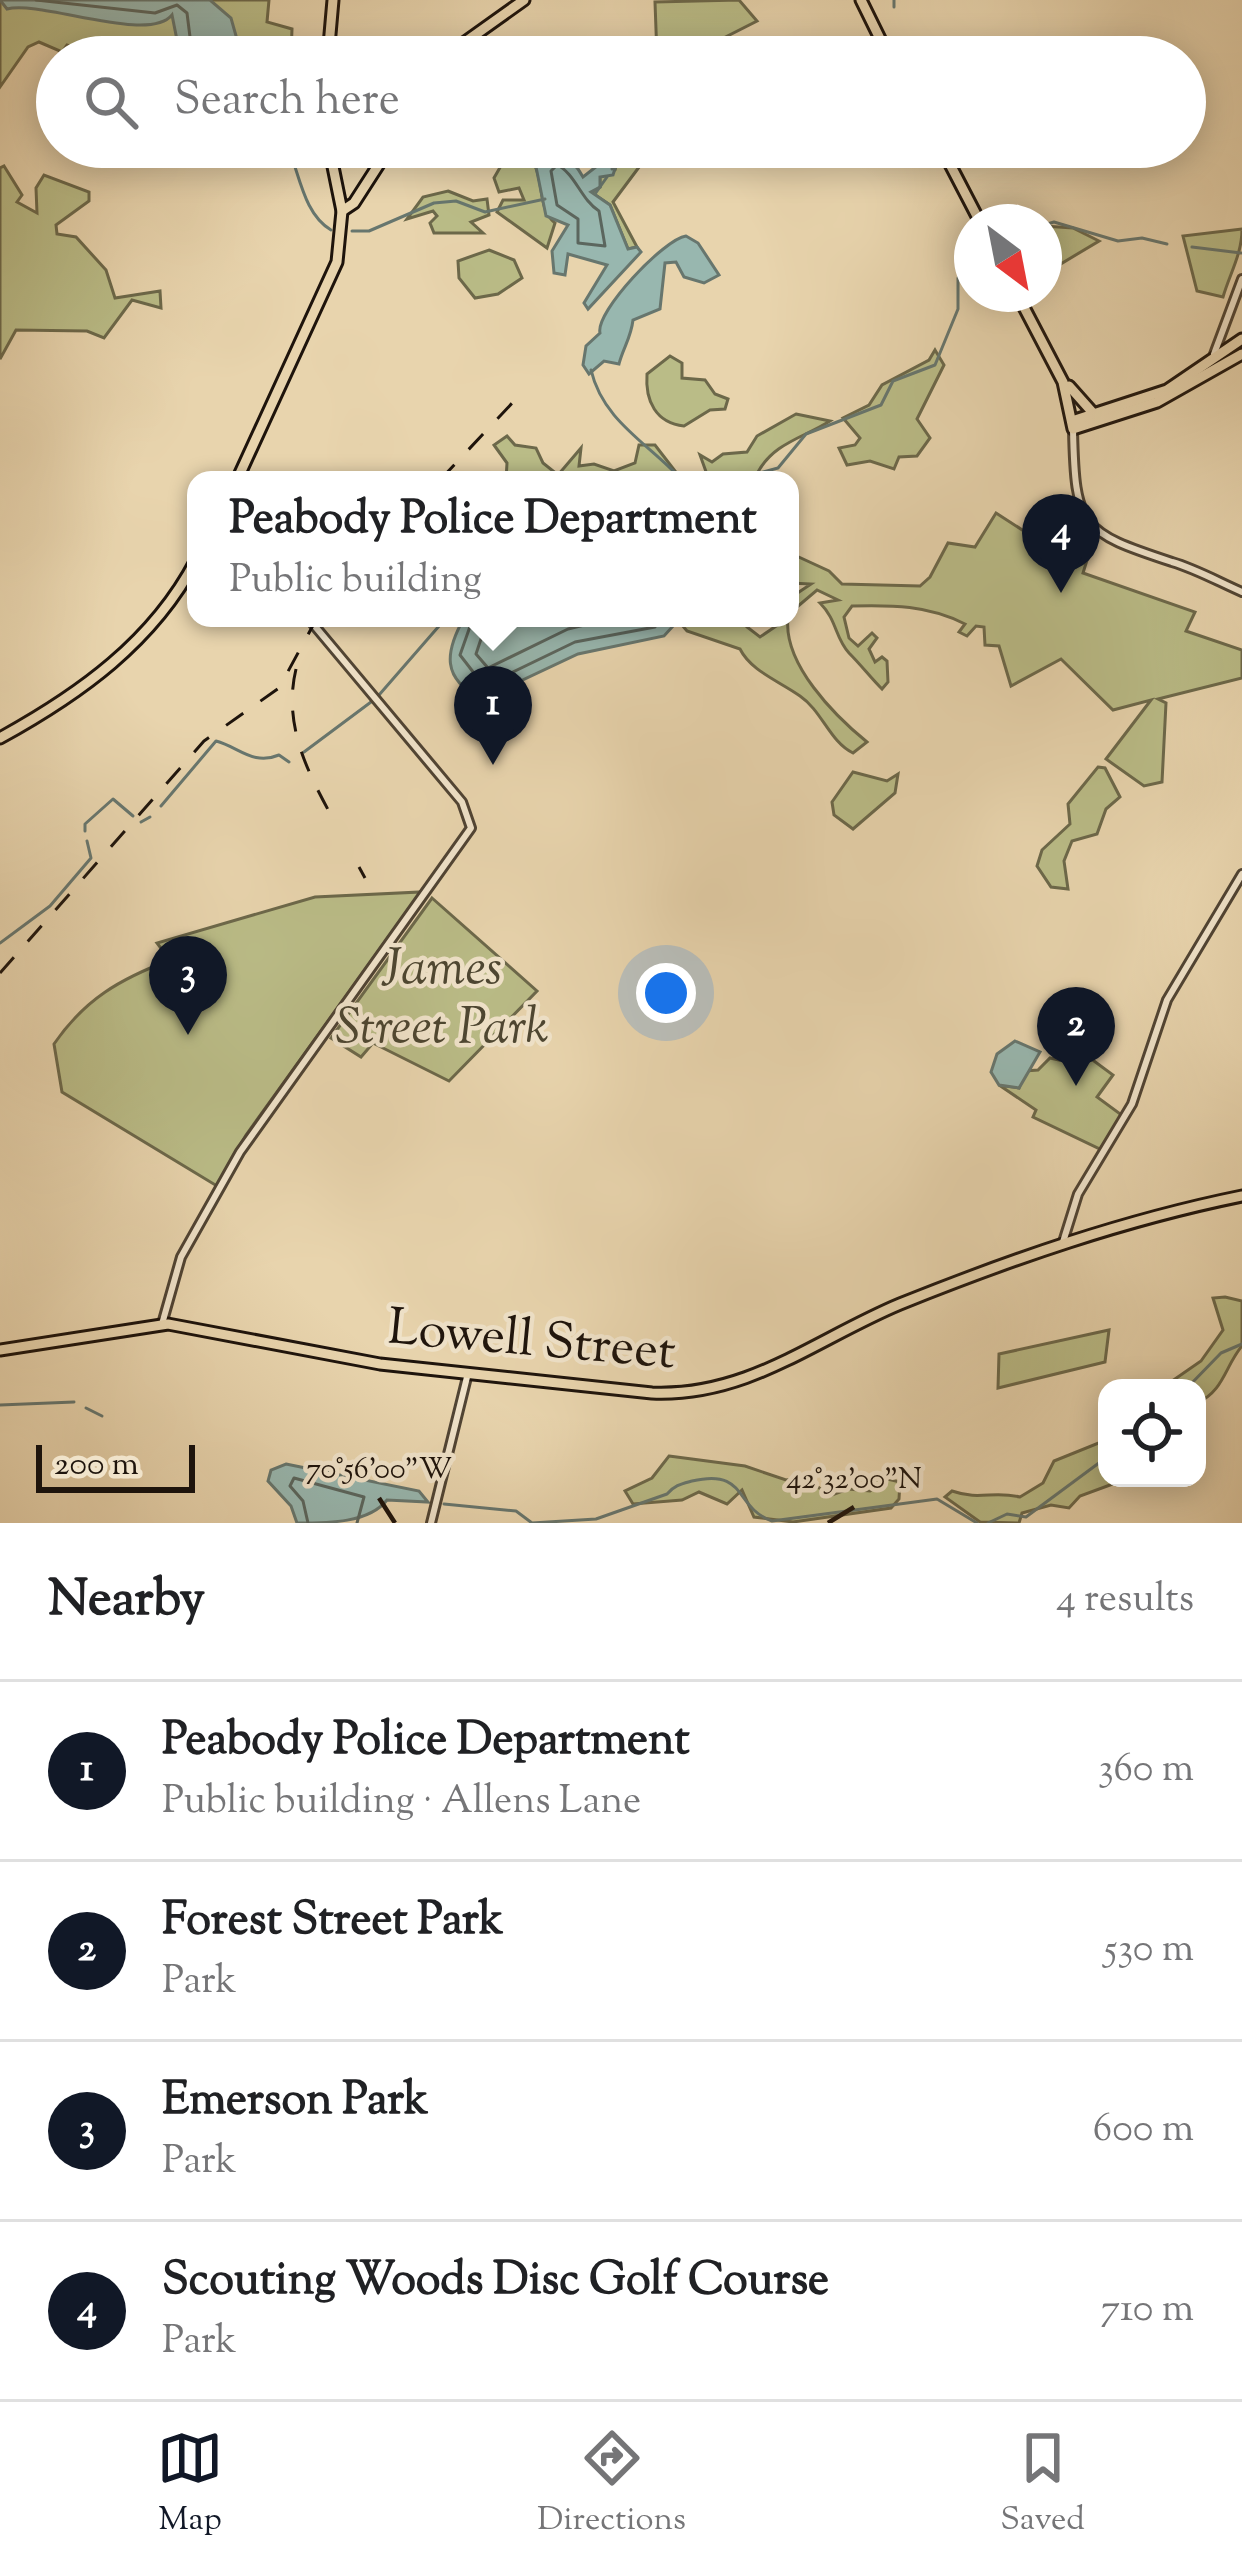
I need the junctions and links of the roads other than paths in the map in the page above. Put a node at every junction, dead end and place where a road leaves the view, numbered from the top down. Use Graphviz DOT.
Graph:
graph roads {
  1 [pos="333,0"];
  2 [pos="524,0"];
  3 [pos="861,0"];
  4 [pos="330,36"];
  5 [pos="473,36"];
  6 [pos="879,36"];
  7 [pos="333,168"];
  8 [pos="377,168"];
  9 [pos="952,168"];
  10 [pos="971,204"];
  11 [pos="342,211"];
  12 [pos="1242,279"];
  13 [pos="1027,312"];
  14 [pos="1242,347"];
  15 [pos="1057,368"];
  16 [pos="1192,376"];
  17 [pos="1099,413"];
  18 [pos="1072,425"];
  19 [pos="241,471"];
  20 [pos="187,573"];
  21 [pos="1242,592"];
  22 [pos="316,627"];
  23 [pos="0,738"];
  24 [pos="1242,874"];
  25 [pos="1242,1196"];
  26 [pos="1063,1242"];
  27 [pos="162,1324"];
  28 [pos="0,1349"];
  29 [pos="468,1373"];
  30 [pos="431,1523"];
  1 -- 4 [label="main road"];
  2 -- 5 [label="main road"];
  3 -- 6 [label="main road"];
  7 -- 11 [label="main road"];
  8 -- 11 [label="main road"];
  9 -- 10 [label="main road"];
  11 -- 19 [label="main road"];
  12 -- 16 [label="street"];
  13 -- 15 [label="main road"];
  14 -- 16 [label="main road"];
  14 -- 18 [label="main road"];
  15 -- 17 [label="main road"];
  15 -- 18 [label="main road"];
  16 -- 17 [label="main road"];
  17 -- 18 [label="main road"];
  18 -- 21 [label="street"];
  20 -- 23 [label="main road"];
  22 -- 27 [label="street"];
  24 -- 26 [label="street"];
  25 -- 26 [label="main road, Lowell Street"];
  26 -- 29 [label="main road, Lowell Street"];
  27 -- 28 [label="main road, Lowell Street"];
  27 -- 29 [label="main road, Lowell Street"];
  29 -- 30 [label="street"];
}
